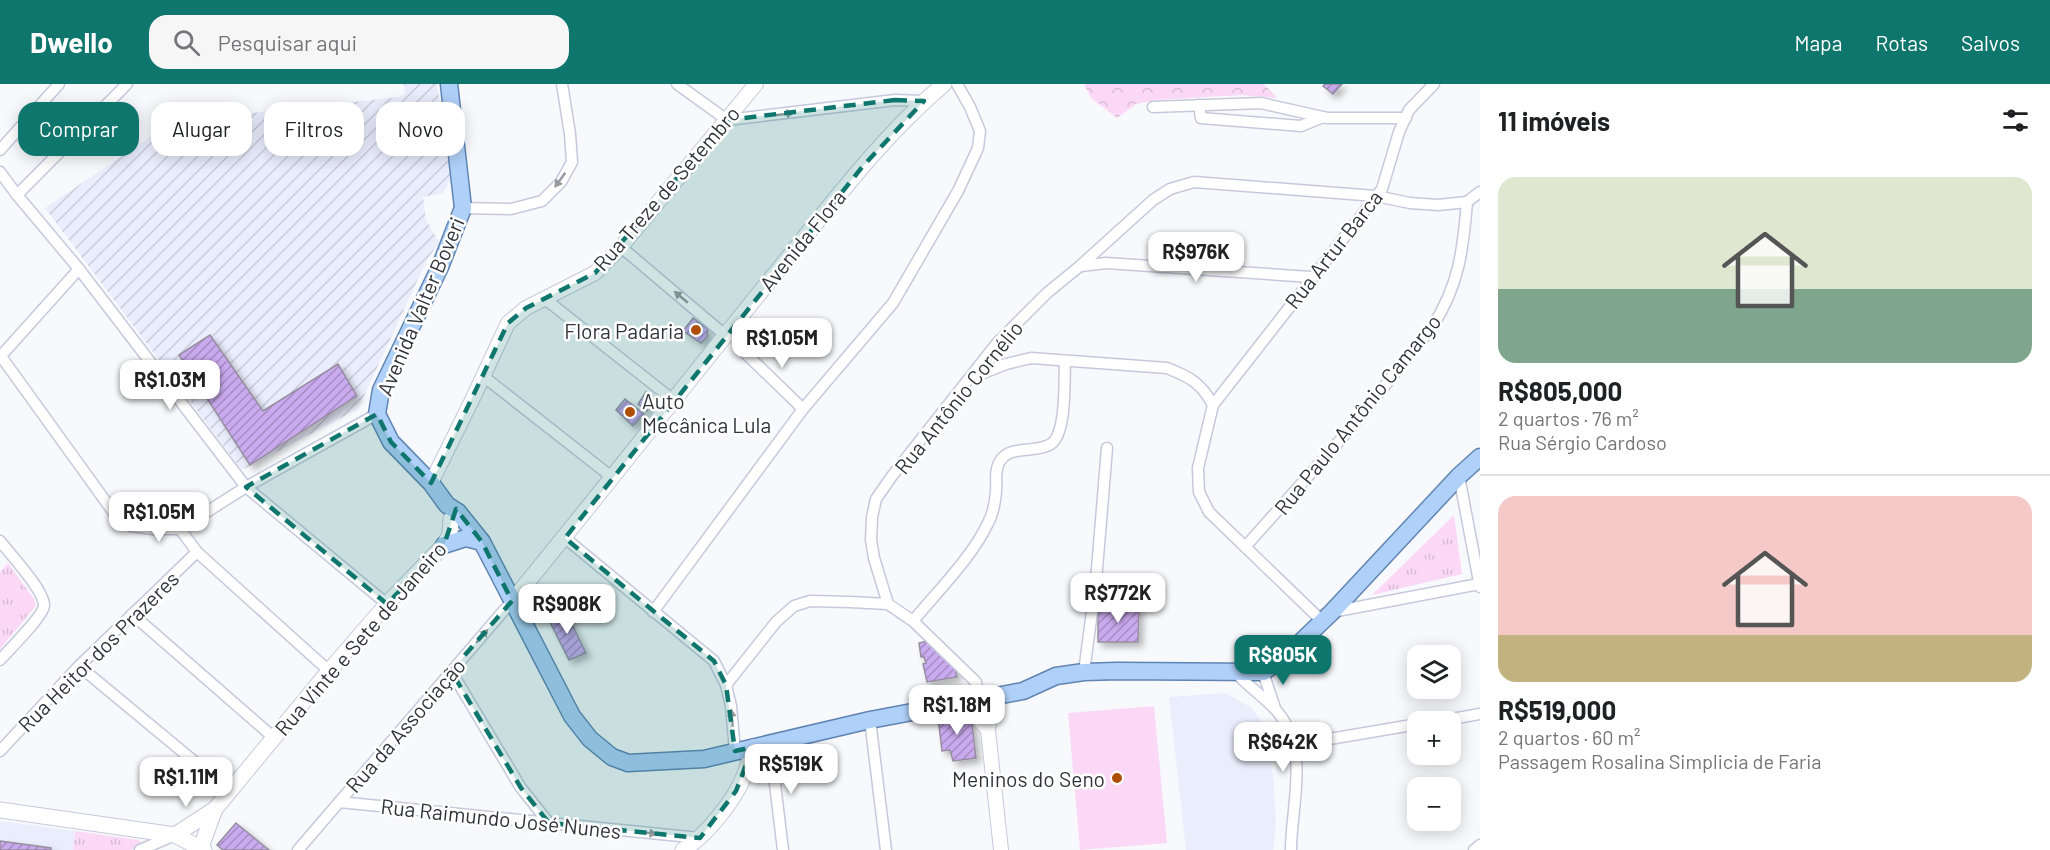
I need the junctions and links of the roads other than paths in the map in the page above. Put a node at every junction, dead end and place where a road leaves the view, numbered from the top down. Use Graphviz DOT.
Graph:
graph roads {
  1 [pos="59,84"];
  2 [pos="127,84"];
  3 [pos="449,84"];
  4 [pos="562,84"];
  5 [pos="677,84"];
  6 [pos="756,84"];
  7 [pos="944,84"];
  8 [pos="957,84"];
  9 [pos="1434,84"];
  10 [pos="924,101"];
  11 [pos="1199,105"];
  12 [pos="1153,108"];
  13 [pos="1323,117"];
  14 [pos="1406,118"];
  15 [pos="727,120"];
  16 [pos="0,150"];
  17 [pos="0,172"];
  18 [pos="1480,192"];
  19 [pos="17,195"];
  20 [pos="1376,196"];
  21 [pos="1467,202"];
  22 [pos="463,208"];
  23 [pos="621,248"];
  24 [pos="1080,266"];
  25 [pos="79,269"];
  26 [pos="1311,277"];
  27 [pos="545,299"];
  28 [pos="725,335"];
  29 [pos="741,350"];
  30 [pos="0,356"];
  31 [pos="1065,361"];
  32 [pos="483,376"];
  33 [pos="970,378"];
  34 [pos="672,399"];
  35 [pos="1213,405"];
  36 [pos="803,409"];
  37 [pos="377,414"];
  38 [pos="1107,448"];
  39 [pos="1480,457"];
  40 [pos="1459,476"];
  41 [pos="613,478"];
  42 [pos="431,483"];
  43 [pos="246,487"];
  44 [pos="449,512"];
  45 [pos="180,529"];
  46 [pos="565,538"];
  47 [pos="474,540"];
  48 [pos="0,541"];
  49 [pos="444,545"];
  50 [pos="1245,547"];
  51 [pos="197,552"];
  52 [pos="1480,586"];
  53 [pos="512,601"];
  54 [pos="387,604"];
  55 [pos="888,604"];
  56 [pos="653,612"];
  57 [pos="132,614"];
  58 [pos="1327,616"];
  59 [pos="913,621"];
  60 [pos="0,660"];
  61 [pos="79,666"];
  62 [pos="329,671"];
  63 [pos="451,671"];
  64 [pos="1084,672"];
  65 [pos="1235,672"];
  66 [pos="1263,672"];
  67 [pos="726,685"];
  68 [pos="979,700"];
  69 [pos="1275,709"];
  70 [pos="1480,714"];
  71 [pos="1461,717"];
  72 [pos="870,720"];
  73 [pos="1407,726"];
  74 [pos="988,730"];
  75 [pos="273,737"];
  76 [pos="770,743"];
  77 [pos="1294,745"];
  78 [pos="753,747"];
  79 [pos="0,752"];
  80 [pos="735,752"];
  81 [pos="230,791"];
  82 [pos="339,802"];
  83 [pos="215,809"];
  84 [pos="0,810"];
  85 [pos="549,823"];
  86 [pos="175,835"];
  87 [pos="700,838"];
  88 [pos="1480,846"];
  89 [pos="202,849"];
  90 [pos="140,850"];
  91 [pos="298,850"];
  92 [pos="683,850"];
  93 [pos="783,850"];
  94 [pos="886,850"];
  95 [pos="1001,850"];
  96 [pos="1291,850"];
  97 [pos="1474,850"];
  1 -- 16 [label="street"];
  2 -- 19 [label="street"];
  3 -- 22 [label="main road, Avenida Valter Boveri"];
  4 -- 22 [label="street, one-way"];
  5 -- 15 [label="street"];
  6 -- 15 [label="street, Rua Treze de Setembro"];
  7 -- 10 [label="main road, Avenida Flora"];
  8 -- 36 [label="street"];
  9 -- 14 [label="street, Rua Artur Barca"];
  15 -- 10 [label="street, one-way"];
  10 -- 28 [label="main road, Avenida Flora"];
  11 -- 12 [label="street"];
  11 -- 13 [label="street"];
  11 -- 13 [label="street"];
  13 -- 14 [label="street"];
  14 -- 20 [label="street, Rua Artur Barca"];
  15 -- 23 [label="street, Rua Treze de Setembro"];
  17 -- 19 [label="street"];
  18 -- 21 [label="street"];
  19 -- 25 [label="street"];
  20 -- 21 [label="street, Rua Antônio Cornélio"];
  20 -- 24 [label="street, Rua Antônio Cornélio"];
  20 -- 26 [label="street, Rua Artur Barca"];
  21 -- 50 [label="street, Rua Paulo Antônio Camargo"];
  22 -- 37 [label="main road, Avenida Valter Boveri"];
  23 -- 27 [label="street, Rua Treze de Setembro"];
  28 -- 23 [label="street, one-way"];
  24 -- 26 [label="street"];
  24 -- 33 [label="street, Rua Antônio Cornélio"];
  25 -- 30 [label="street"];
  25 -- 43 [label="street"];
  26 -- 35 [label="street, Rua Artur Barca"];
  27 -- 32 [label="street, Rua Treze de Setembro"];
  27 -- 34 [label="street"];
  28 -- 34 [label="main road, Avenida Flora"];
  29 -- 36 [label="street"];
  30 -- 45 [label="street"];
  31 -- 33 [label="street"];
  31 -- 35 [label="street"];
  31 -- 59 [label="street"];
  32 -- 41 [label="street"];
  32 -- 42 [label="street, Rua Treze de Setembro"];
  33 -- 55 [label="street, Rua Antônio Cornélio"];
  34 -- 41 [label="main road, Avenida Flora"];
  35 -- 50 [label="street"];
  36 -- 56 [label="street"];
  37 -- 42 [label="main road, Avenida Valter Boveri"];
  37 -- 43 [label="street"];
  38 -- 64 [label="street"];
  39 -- 40 [label="main road"];
  40 -- 52 [label="street"];
  40 -- 58 [label="main road"];
  41 -- 46 [label="main road, Avenida Flora"];
  42 -- 44 [label="main road, Avenida Valter Boveri"];
  43 -- 45 [label="street"];
  43 -- 54 [label="street"];
  44 -- 47 [label="main road, Avenida Valter Boveri"];
  44 -- 49 [label="main road, Rua Vinte e Sete de Janeiro"];
  45 -- 51 [label="street"];
  46 -- 53 [label="main road, Avenida Flora"];
  46 -- 56 [label="street"];
  47 -- 49 [label="main road"];
  47 -- 53 [label="main road, Avenida Valter Boveri"];
  48 -- 60 [label="street"];
  49 -- 54 [label="main road, Rua Vinte e Sete de Janeiro"];
  50 -- 58 [label="street"];
  51 -- 57 [label="street, Rua Heitor dos Prazeres"];
  51 -- 62 [label="street"];
  52 -- 58 [label="street"];
  63 -- 53 [label="street, Rua da Associação, one-way"];
  53 -- 80 [label="main road, Avenida Valter Boveri"];
  54 -- 62 [label="main road, Rua Vinte e Sete de Janeiro"];
  55 -- 59 [label="street"];
  55 -- 67 [label="street"];
  56 -- 67 [label="street"];
  57 -- 61 [label="street, Rua Heitor dos Prazeres"];
  57 -- 75 [label="street"];
  58 -- 66 [label="main road"];
  59 -- 68 [label="street"];
  61 -- 79 [label="street, Rua Heitor dos Prazeres"];
  61 -- 81 [label="street"];
  62 -- 75 [label="main road, Rua Vinte e Sete de Janeiro"];
  63 -- 82 [label="street, Rua da Associação"];
  63 -- 85 [label="street"];
  64 -- 65 [label="main road, Avenida Valter Boveri"];
  64 -- 68 [label="main road, Avenida Valter Boveri"];
  65 -- 66 [label="main road, Avenida Valter Boveri"];
  65 -- 69 [label="street"];
  66 -- 69 [label="street"];
  80 -- 67 [label="street, one-way"];
  68 -- 72 [label="main road, Avenida Valter Boveri"];
  68 -- 74 [label="street"];
  68 -- 74 [label="street"];
  69 -- 77 [label="street"];
  70 -- 71 [label="street"];
  72 -- 76 [label="main road, Avenida Valter Boveri"];
  72 -- 94 [label="street"];
  73 -- 77 [label="street"];
  74 -- 95 [label="street"];
  75 -- 81 [label="main road, Rua Vinte e Sete de Janeiro"];
  76 -- 78 [label="main road, Avenida Valter Boveri"];
  76 -- 93 [label="street"];
  77 -- 96 [label="street"];
  78 -- 80 [label="main road, Avenida Valter Boveri"];
  78 -- 87 [label="main road"];
  81 -- 83 [label="main road, Rua Vinte e Sete de Janeiro"];
  82 -- 85 [label="street, Rua Raimundo José Nunes"];
  82 -- 91 [label="street, Rua da Associação"];
  83 -- 86 [label="main road, Rua Vinte e Sete de Janeiro"];
  83 -- 89 [label="main road, Rua Vinte e Sete de Janeiro"];
  84 -- 86 [label="main road"];
  85 -- 87 [label="street, Rua Raimundo José Nunes, one-way"];
  86 -- 89 [label="main road"];
  86 -- 90 [label="street"];
  87 -- 92 [label="main road"];
  88 -- 97 [label="street"];
}
